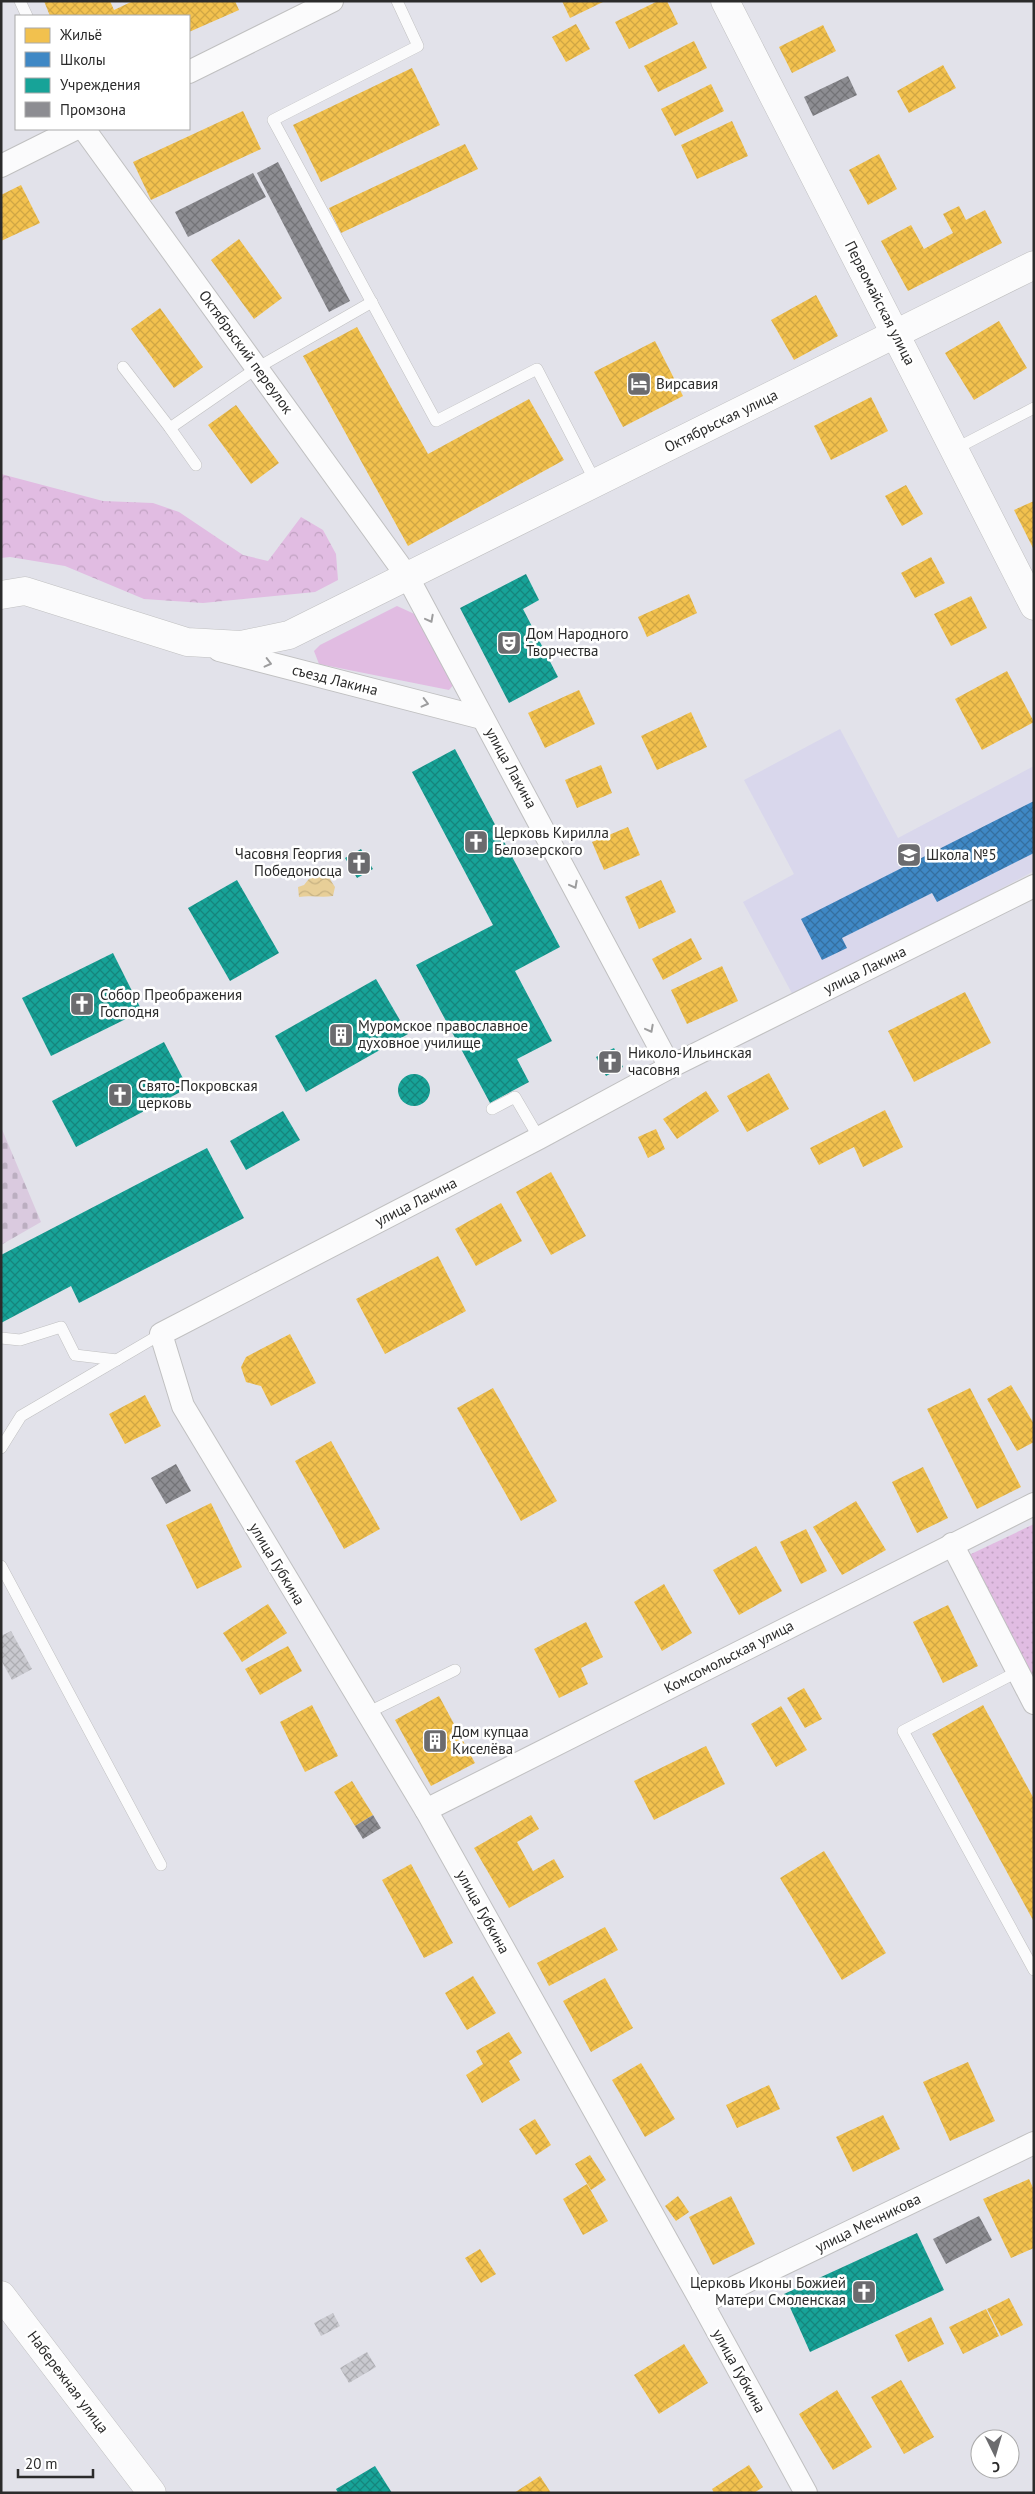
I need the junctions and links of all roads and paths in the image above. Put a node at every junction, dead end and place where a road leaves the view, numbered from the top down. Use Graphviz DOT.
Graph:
graph roads {
  1 [pos="20,1"];
  2 [pos="332,1"];
  3 [pos="397,1"];
  4 [pos="725,1"];
  5 [pos="27,15"];
  6 [pos="190,72"];
  7 [pos="73,130"];
  8 [pos="85,130"];
  9 [pos="1,166"];
  10 [pos="1034,265"];
  11 [pos="372,302"];
  12 [pos="897,335"];
  13 [pos="123,367"];
  14 [pos="257,368"];
  15 [pos="1034,408"];
  16 [pos="170,428"];
  17 [pos="955,449"];
  18 [pos="196,465"];
  19 [pos="596,483"];
  20 [pos="407,576"];
  21 [pos="1,595"];
  22 [pos="1034,606"];
  23 [pos="187,642"];
  24 [pos="482,718"];
  25 [pos="1034,886"];
  26 [pos="670,1067"];
  27 [pos="492,1109"];
  28 [pos="539,1138"];
  29 [pos="161,1334"];
  30 [pos="1,1338"];
  31 [pos="117,1360"];
  32 [pos="1,1448"];
  33 [pos="1034,1504"];
  34 [pos="952,1544"];
  35 [pos="1,1566"];
  36 [pos="455,1670"];
  37 [pos="1017,1672"];
  38 [pos="1034,1702"];
  39 [pos="368,1714"];
  40 [pos="426,1810"];
  41 [pos="161,1865"];
  42 [pos="1034,1970"];
  43 [pos="1034,2143"];
  44 [pos="1,2296"];
  45 [pos="702,2303"];
  46 [pos="152,2493"];
  47 [pos="806,2493"];
  1 -- 5 [label="lane"];
  2 -- 6 [label="street"];
  3 -- 11 [label="lane"];
  4 -- 12 [label="street, Первомайская улица"];
  7 -- 9 [label="street"];
  8 -- 14 [label="street, Октябрьский переулок"];
  10 -- 12 [label="street, Октябрьская улица"];
  11 -- 14 [label="lane"];
  11 -- 19 [label="lane"];
  12 -- 17 [label="street, Первомайская улица"];
  12 -- 19 [label="street, Октябрьская улица"];
  13 -- 16 [label="lane"];
  14 -- 16 [label="lane"];
  14 -- 20 [label="street, Октябрьский переулок"];
  15 -- 17 [label="lane"];
  16 -- 18 [label="lane"];
  17 -- 22 [label="street, Первомайская улица"];
  19 -- 20 [label="street, Октябрьская улица"];
  20 -- 23 [label="street, съезд Лакина"];
  20 -- 24 [label="street, улица Лакина, one-way"];
  21 -- 23 [label="street, съезд Лакина"];
  23 -- 24 [label="street, съезд Лакина, one-way"];
  24 -- 26 [label="street, улица Лакина, one-way"];
  25 -- 26 [label="street, улица Лакина"];
  26 -- 28 [label="street, улица Лакина"];
  27 -- 28 [label="lane"];
  28 -- 29 [label="street, улица Лакина"];
  29 -- 31 [label="lane"];
  29 -- 39 [label="street, улица Губкина"];
  30 -- 31 [label="lane"];
  31 -- 32 [label="lane"];
  33 -- 34 [label="street, Комсомольская улица"];
  34 -- 37 [label="street"];
  34 -- 40 [label="street, Комсомольская улица"];
  35 -- 41 [label="lane"];
  36 -- 39 [label="lane"];
  37 -- 38 [label="street"];
  37 -- 42 [label="lane"];
  39 -- 40 [label="street, улица Губкина"];
  40 -- 45 [label="street, улица Губкина"];
  43 -- 45 [label="street, улица Мечникова"];
  44 -- 46 [label="street, Набережная улица"];
  45 -- 47 [label="street, улица Губкина"];
}
